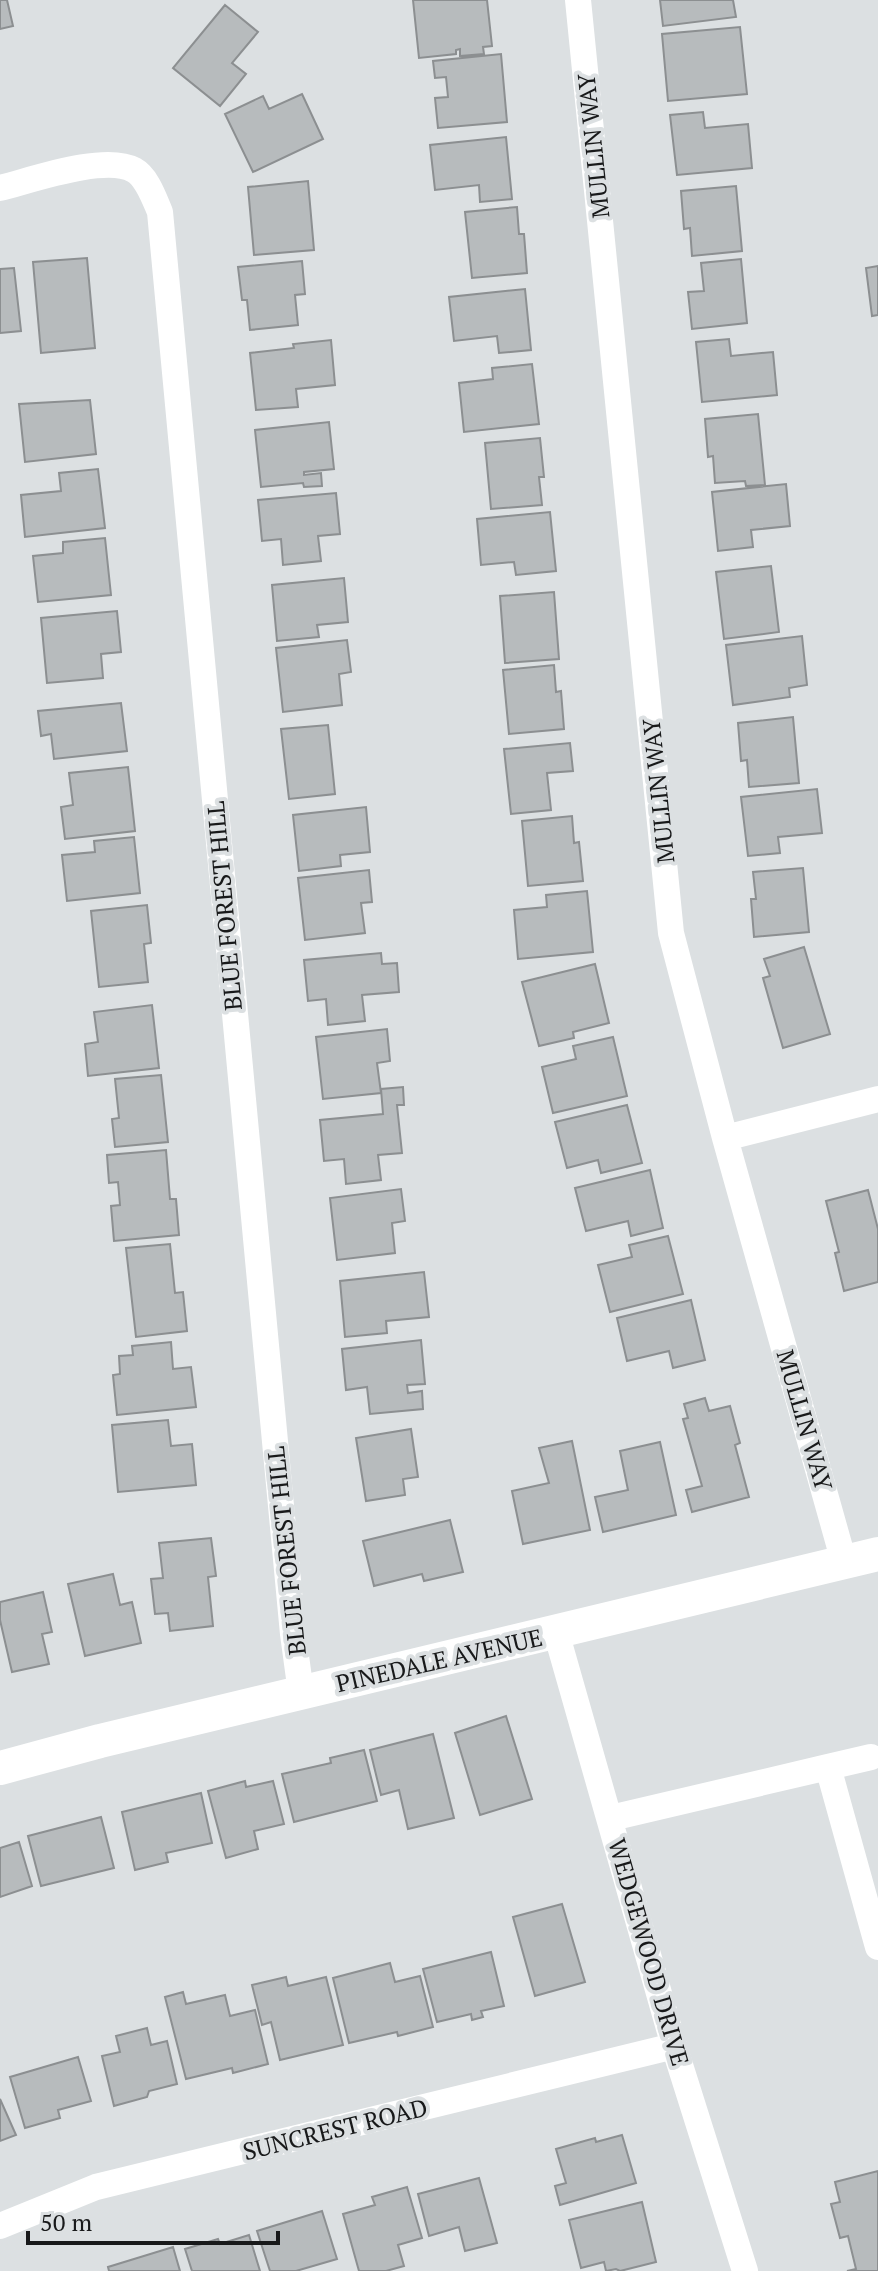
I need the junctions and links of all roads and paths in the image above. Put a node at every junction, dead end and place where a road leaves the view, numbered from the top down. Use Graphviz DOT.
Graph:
graph roads {
  1 [pos="578,0"];
  2 [pos="0,188"];
  3 [pos="878,1099"];
  4 [pos="725,1138"];
  5 [pos="878,1554"];
  6 [pos="844,1562"];
  7 [pos="556,1632"];
  8 [pos="301,1693"];
  9 [pos="871,1757"];
  10 [pos="828,1767"];
  11 [pos="0,1768"];
  12 [pos="611,1818"];
  13 [pos="878,1947"];
  14 [pos="674,2046"];
  15 [pos="0,2226"];
  16 [pos="745,2271"];
  1 -- 4 [label="street, MULLIN WAY"];
  2 -- 8 [label="street, BLUE FOREST HILL"];
  3 -- 4 [label="street"];
  4 -- 6 [label="street, MULLIN WAY"];
  5 -- 6 [label="street, PINEDALE AVENUE"];
  6 -- 7 [label="street, PINEDALE AVENUE"];
  7 -- 8 [label="street, PINEDALE AVENUE"];
  7 -- 12 [label="street, WEDGEWOOD DRIVE"];
  8 -- 11 [label="street, PINEDALE AVENUE"];
  9 -- 10 [label="street"];
  10 -- 12 [label="street"];
  10 -- 13 [label="street"];
  12 -- 14 [label="street, WEDGEWOOD DRIVE"];
  14 -- 15 [label="street, SUNCREST ROAD"];
  14 -- 16 [label="street, WEDGEWOOD DRIVE"];
}
